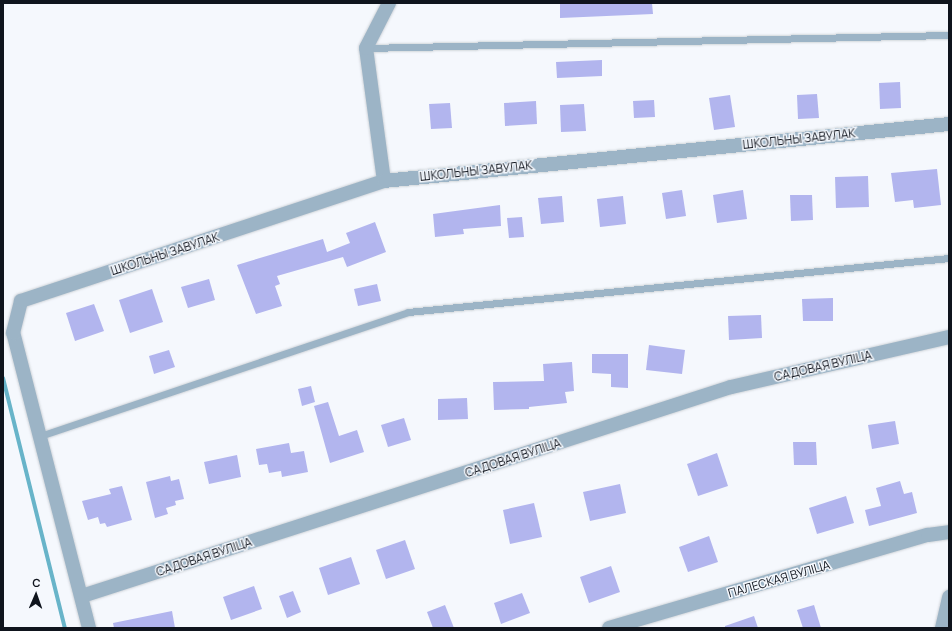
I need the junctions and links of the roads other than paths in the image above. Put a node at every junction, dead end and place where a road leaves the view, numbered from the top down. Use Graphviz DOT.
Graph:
graph roads {
  1 [pos="389,3"];
  2 [pos="949,35"];
  3 [pos="366,48"];
  4 [pos="949,124"];
  5 [pos="384,181"];
  6 [pos="949,258"];
  7 [pos="949,337"];
  8 [pos="40,436"];
  9 [pos="949,532"];
  10 [pos="82,596"];
  11 [pos="949,597"];
  12 [pos="89,628"];
  13 [pos="610,628"];
  14 [pos="942,628"];
  1 -- 3 [label="street"];
  2 -- 3 [label="lane"];
  3 -- 5 [label="street"];
  4 -- 5 [label="street, ШКОЛЬНЫ ЗАВУЛАК"];
  5 -- 8 [label="street, ШКОЛЬНЫ ЗАВУЛАК"];
  6 -- 8 [label="lane"];
  7 -- 10 [label="street, САДОВАЯ ВУЛІЦА"];
  8 -- 10 [label="street"];
  9 -- 13 [label="street, ПАЛЕСКАЯ ВУЛІЦА"];
  10 -- 12 [label="street"];
  11 -- 14 [label="street"];
}
